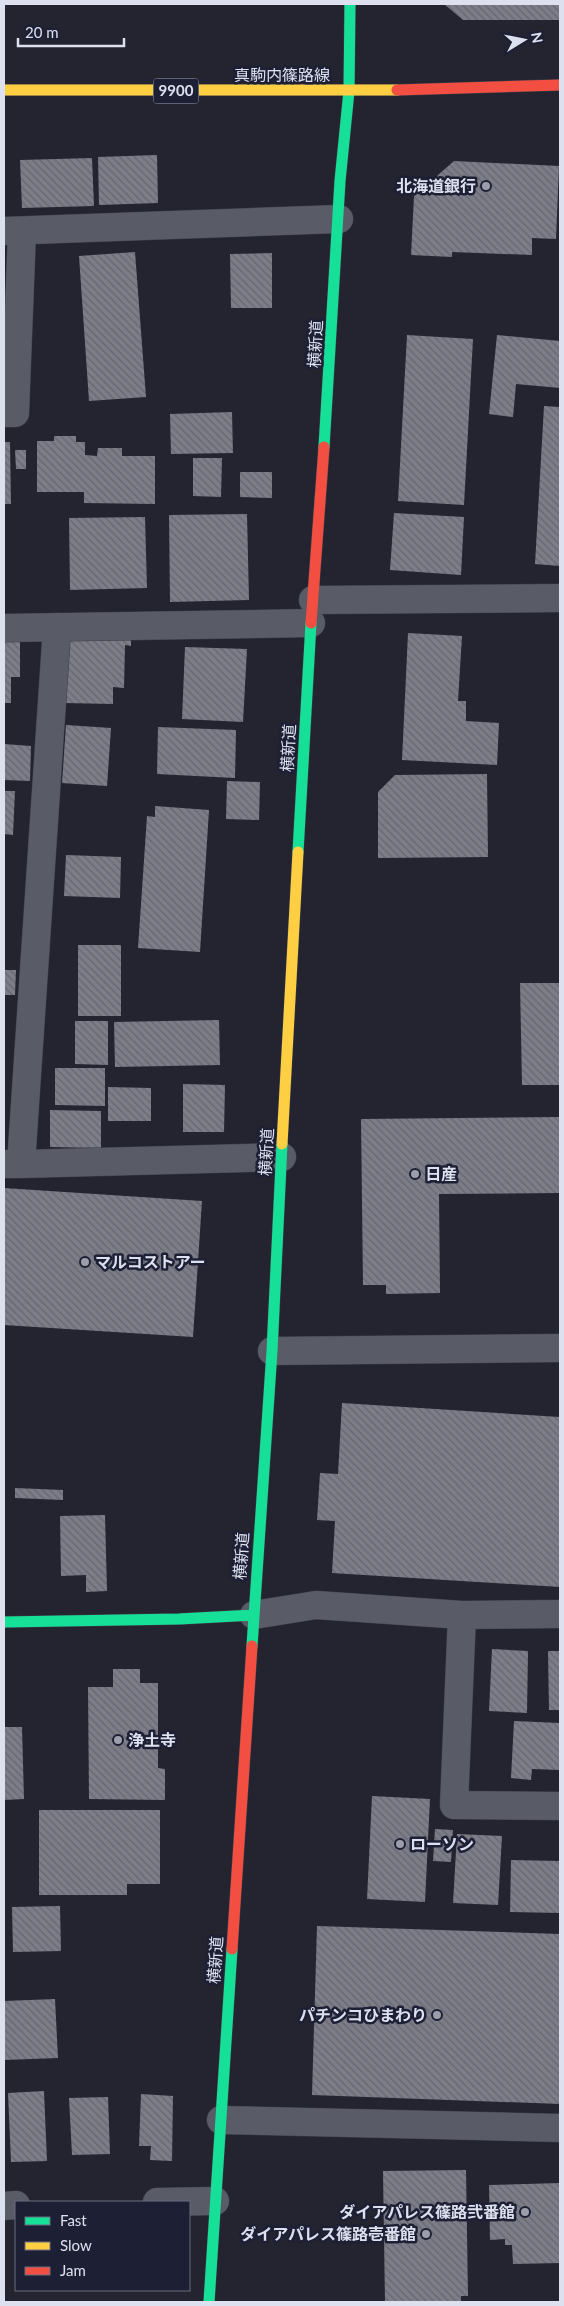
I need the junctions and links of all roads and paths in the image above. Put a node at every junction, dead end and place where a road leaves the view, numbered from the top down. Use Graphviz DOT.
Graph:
graph roads {
  1 [pos="350,4"];
  2 [pos="560,85"];
  3 [pos="4,90"];
  4 [pos="349,91"];
  5 [pos="339,220"];
  6 [pos="13,231"];
  7 [pos="4,413"];
  8 [pos="560,598"];
  9 [pos="312,611"];
  10 [pos="57,627"];
  11 [pos="4,628"];
  12 [pos="282,1157"];
  13 [pos="12,1164"];
  14 [pos="560,1348"];
  15 [pos="272,1351"];
  16 [pos="560,1614"];
  17 [pos="254,1615"];
  18 [pos="462,1615"];
  19 [pos="4,1622"];
  20 [pos="560,1806"];
  21 [pos="221,2120"];
  22 [pos="560,2128"];
  23 [pos="190,2201"];
  24 [pos="215,2201"];
  25 [pos="209,2302"];
  1 -- 4 [label="street, 横新道"];
  2 -- 4 [label="street, 真駒内篠路線 / 9900"];
  3 -- 4 [label="street, 真駒内篠路線 / 9900"];
  4 -- 5 [label="street, 横新道"];
  5 -- 6 [label="street"];
  5 -- 9 [label="street, 横新道"];
  6 -- 7 [label="street"];
  8 -- 9 [label="street"];
  9 -- 10 [label="street"];
  9 -- 12 [label="street, 横新道"];
  10 -- 11 [label="street"];
  10 -- 13 [label="street"];
  12 -- 13 [label="street"];
  12 -- 15 [label="street, 横新道"];
  14 -- 15 [label="street"];
  15 -- 17 [label="street, 横新道"];
  16 -- 18 [label="street"];
  17 -- 18 [label="street"];
  17 -- 19 [label="street"];
  17 -- 21 [label="street, 横新道"];
  18 -- 20 [label="street"];
  21 -- 22 [label="street"];
  21 -- 24 [label="street, 横新道"];
  23 -- 24 [label="street"];
  24 -- 25 [label="street, 横新道"];
}
